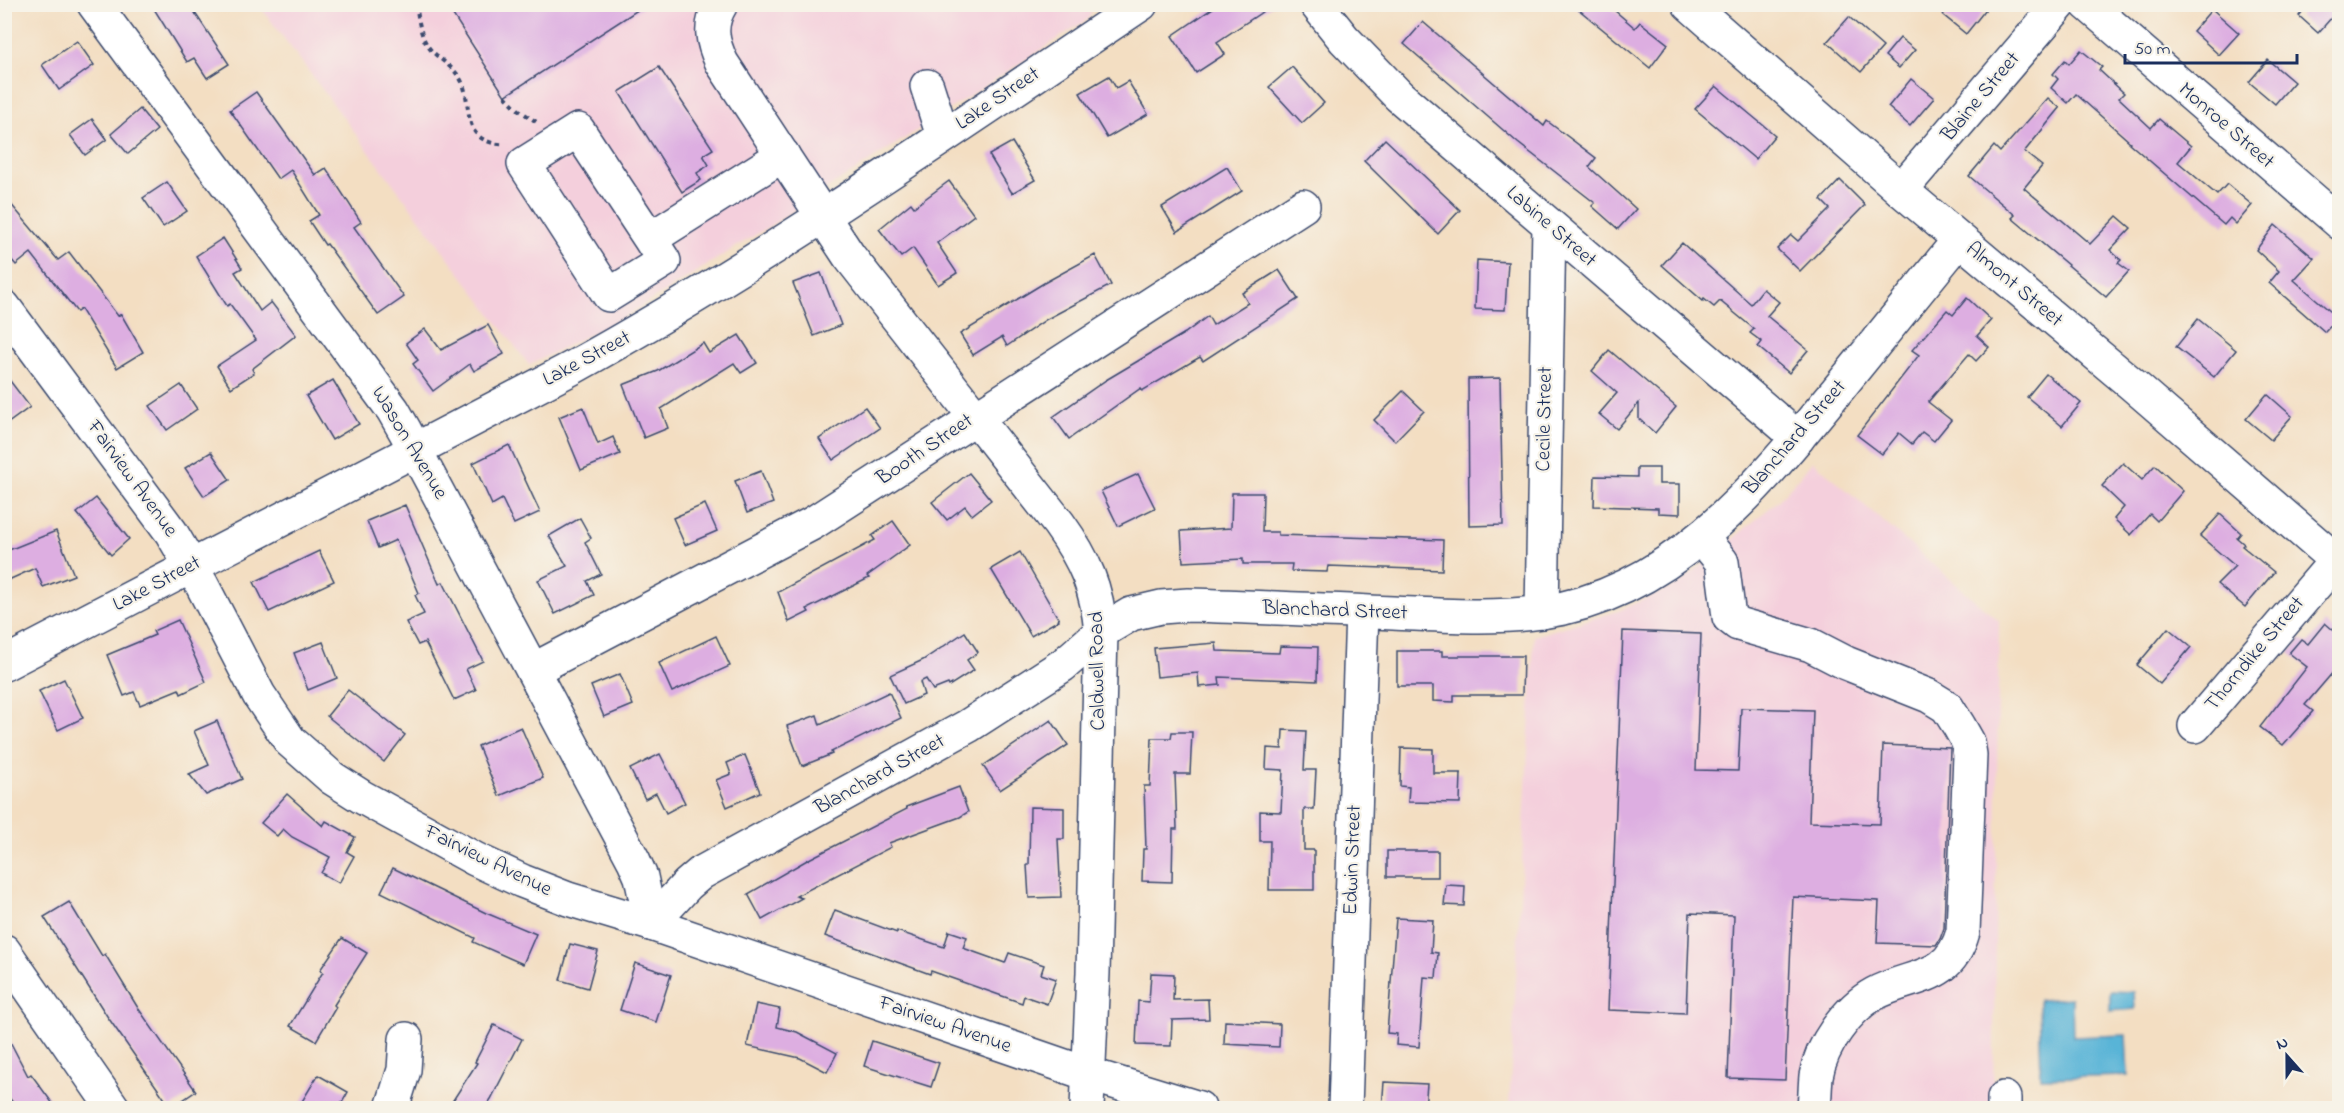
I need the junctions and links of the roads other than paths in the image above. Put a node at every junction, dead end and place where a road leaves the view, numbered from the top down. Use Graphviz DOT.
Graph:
graph roads {
  1 [pos="94,4"];
  2 [pos="721,4"];
  3 [pos="1141,4"];
  4 [pos="1316,4"];
  5 [pos="1689,4"];
  6 [pos="2060,4"];
  7 [pos="2087,4"];
  8 [pos="927,86"];
  9 [pos="943,136"];
  10 [pos="783,155"];
  11 [pos="1901,190"];
  12 [pos="1303,206"];
  13 [pos="822,217"];
  14 [pos="2340,223"];
  15 [pos="1549,225"];
  16 [pos="650,239"];
  17 [pos="1959,240"];
  18 [pos="4,307"];
  19 [pos="975,417"];
  20 [pos="1797,438"];
  21 [pos="416,449"];
  22 [pos="1702,538"];
  23 [pos="2338,560"];
  24 [pos="192,566"];
  25 [pos="1362,612"];
  26 [pos="1542,612"];
  27 [pos="1101,632"];
  28 [pos="4,664"];
  29 [pos="533,670"];
  30 [pos="2195,726"];
  31 [pos="651,924"];
  32 [pos="4,951"];
  33 [pos="406,1039"];
  34 [pos="1088,1074"];
  35 [pos="113,1108"];
  36 [pos="392,1108"];
  37 [pos="1087,1108"];
  38 [pos="1199,1108"];
  39 [pos="1345,1108"];
  40 [pos="1814,1108"];
  1 -- 21 [label="street, Wason Avenue"];
  2 -- 10 [label="street, Caldwell Road"];
  3 -- 9 [label="street, Lake Street"];
  4 -- 15 [label="street, Labine Street"];
  5 -- 11 [label="street, Almont Street"];
  6 -- 11 [label="street, Blaine Street"];
  7 -- 14 [label="street, Monroe Street"];
  8 -- 9 [label="street"];
  9 -- 13 [label="street, Lake Street"];
  10 -- 13 [label="street, Caldwell Road"];
  10 -- 16 [label="street"];
  11 -- 17 [label="street, Almont Street"];
  12 -- 19 [label="street, Booth Street"];
  13 -- 19 [label="street, Caldwell Road"];
  13 -- 21 [label="street, Lake Street"];
  15 -- 20 [label="street, Labine Street"];
  15 -- 26 [label="street, Cecile Street"];
  16 -- 16 [label="street"];
  17 -- 20 [label="street, Blanchard Street"];
  17 -- 23 [label="street, Almont Street"];
  18 -- 24 [label="street, Fairview Avenue"];
  19 -- 27 [label="street, Caldwell Road"];
  19 -- 29 [label="street, Booth Street"];
  20 -- 22 [label="street, Blanchard Street"];
  21 -- 24 [label="street, Lake Street"];
  21 -- 29 [label="street, Wason Avenue"];
  22 -- 26 [label="street, Blanchard Street"];
  22 -- 40 [label="street"];
  23 -- 30 [label="street, Thorndike Street"];
  24 -- 28 [label="street, Lake Street"];
  24 -- 31 [label="street, Fairview Avenue"];
  25 -- 26 [label="street, Blanchard Street"];
  25 -- 27 [label="street, Blanchard Street"];
  25 -- 39 [label="street, Edwin Street"];
  27 -- 31 [label="street, Blanchard Street"];
  27 -- 34 [label="street, Caldwell Road"];
  29 -- 31 [label="street, Wason Avenue"];
  31 -- 34 [label="street, Fairview Avenue"];
  32 -- 35 [label="street"];
  33 -- 36 [label="street"];
  34 -- 37 [label="street, Caldwell Road"];
  34 -- 38 [label="street, Fairview Avenue"];
}
